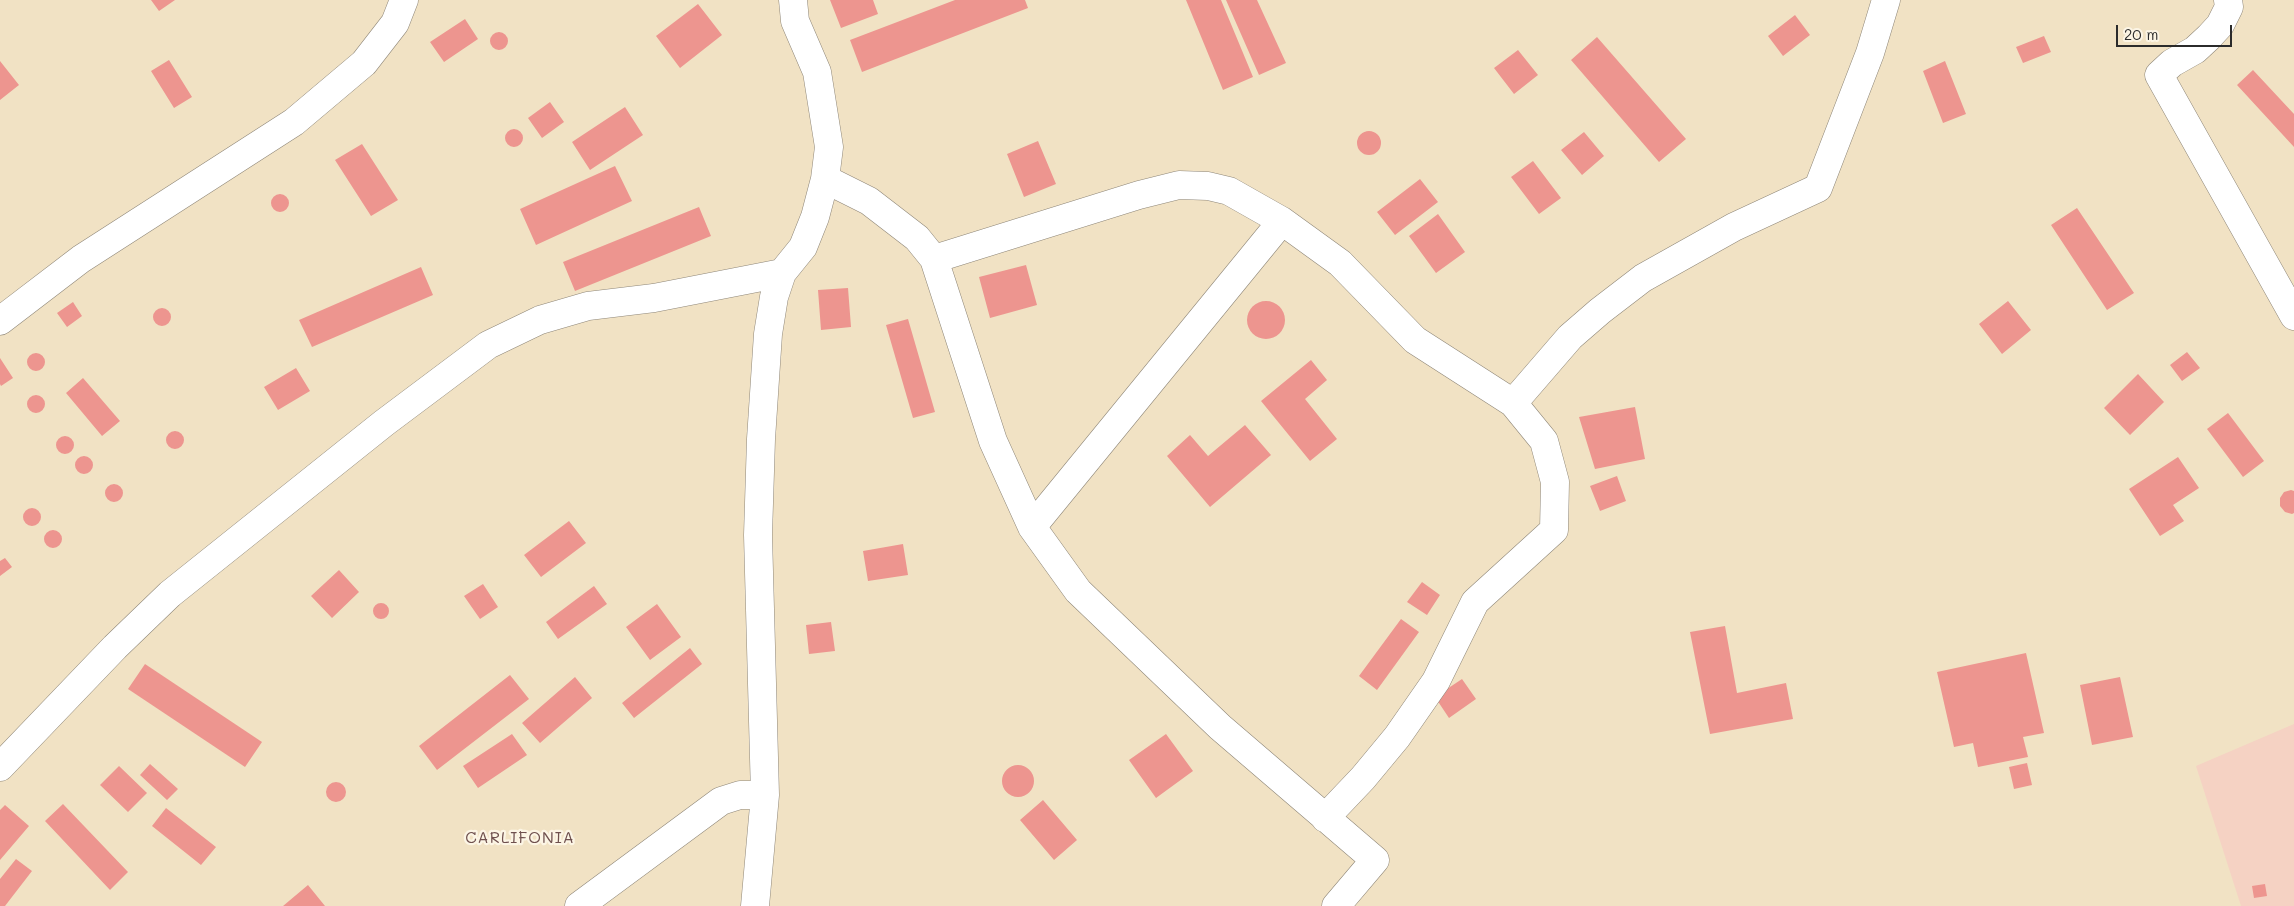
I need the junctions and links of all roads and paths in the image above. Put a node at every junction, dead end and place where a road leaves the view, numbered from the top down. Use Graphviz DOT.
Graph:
graph roads {
  1 [pos="404,0"];
  2 [pos="793,0"];
  3 [pos="1886,0"];
  4 [pos="2228,0"];
  5 [pos="825,179"];
  6 [pos="1282,221"];
  7 [pos="934,259"];
  8 [pos="782,274"];
  9 [pos="2294,316"];
  10 [pos="0,321"];
  11 [pos="1513,403"];
  12 [pos="1032,527"];
  13 [pos="0,767"];
  14 [pos="765,795"];
  15 [pos="1325,818"];
  16 [pos="579,906"];
  17 [pos="756,906"];
  18 [pos="1336,906"];
  1 -- 10 [label="street"];
  2 -- 5 [label="street"];
  3 -- 11 [label="street"];
  4 -- 9 [label="street"];
  5 -- 7 [label="street"];
  5 -- 8 [label="street"];
  6 -- 7 [label="street"];
  6 -- 11 [label="street"];
  6 -- 12 [label="street"];
  7 -- 12 [label="street"];
  8 -- 13 [label="street"];
  8 -- 14 [label="street"];
  11 -- 15 [label="street"];
  12 -- 15 [label="street"];
  14 -- 16 [label="street"];
  14 -- 17 [label="street"];
  15 -- 18 [label="street"];
}
